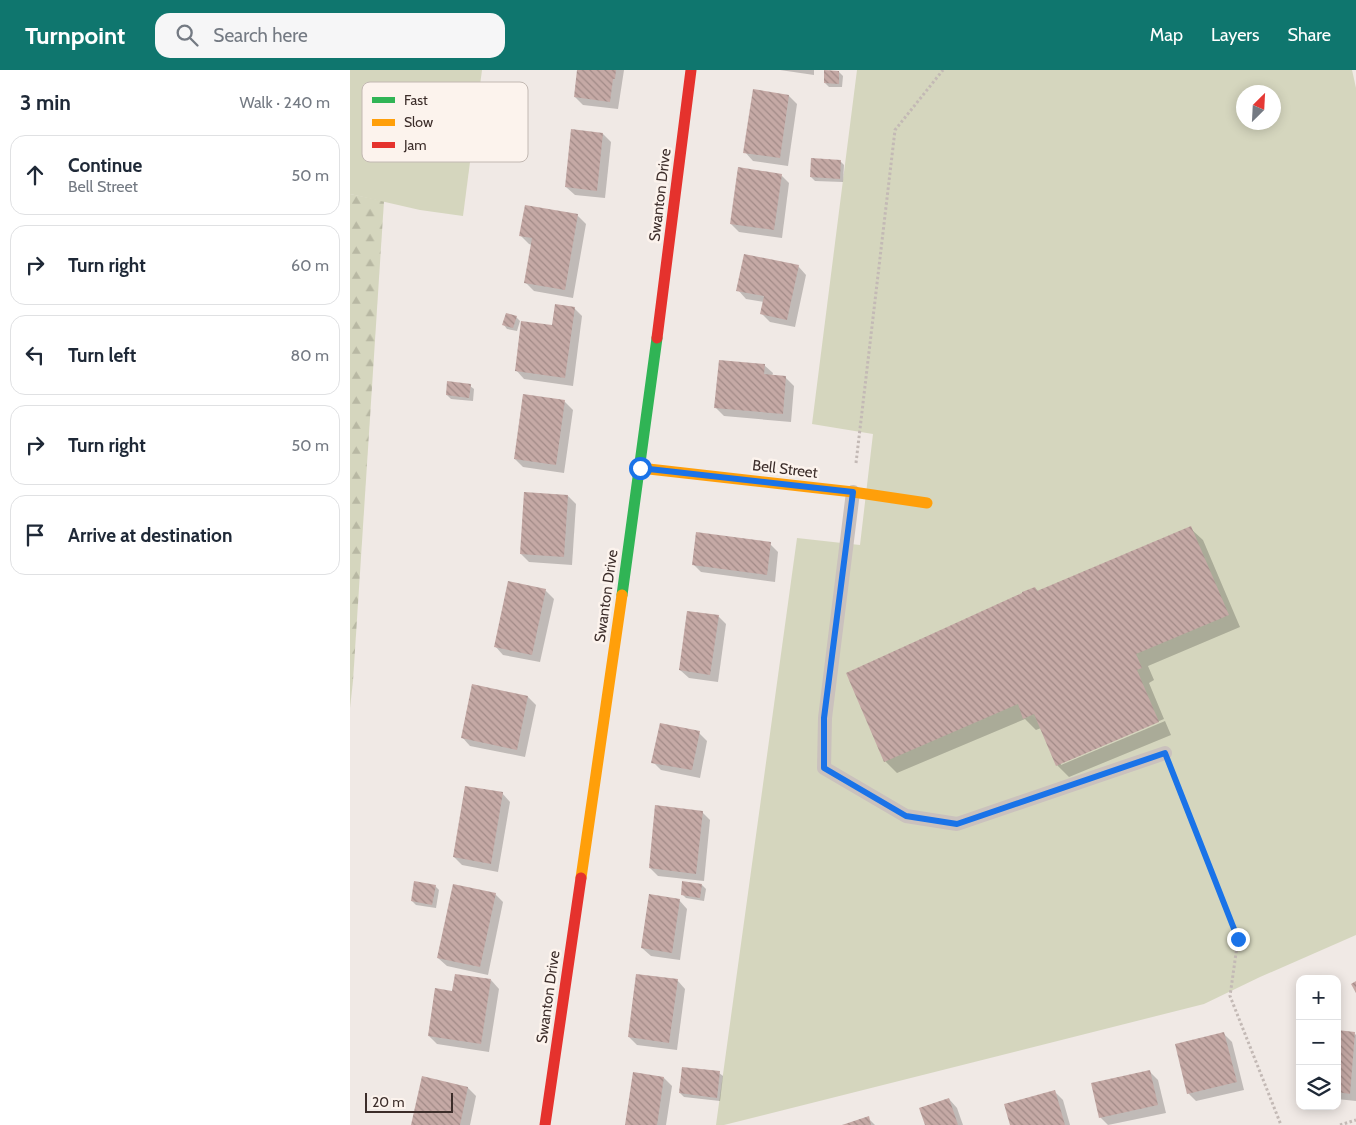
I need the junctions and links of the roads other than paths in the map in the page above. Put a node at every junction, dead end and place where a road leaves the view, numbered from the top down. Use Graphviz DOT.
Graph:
graph roads {
  1 [pos="691,70"];
  2 [pos="640,468"];
  3 [pos="853,492"];
  4 [pos="927,503"];
  5 [pos="1165,753"];
  6 [pos="545,1125"];
  1 -- 2 [label="street, Swanton Drive"];
  2 -- 3 [label="street, Bell Street"];
  2 -- 6 [label="street, Swanton Drive"];
  3 -- 4 [label="street, Bell Street"];
  3 -- 5 [label="lane"];
}
